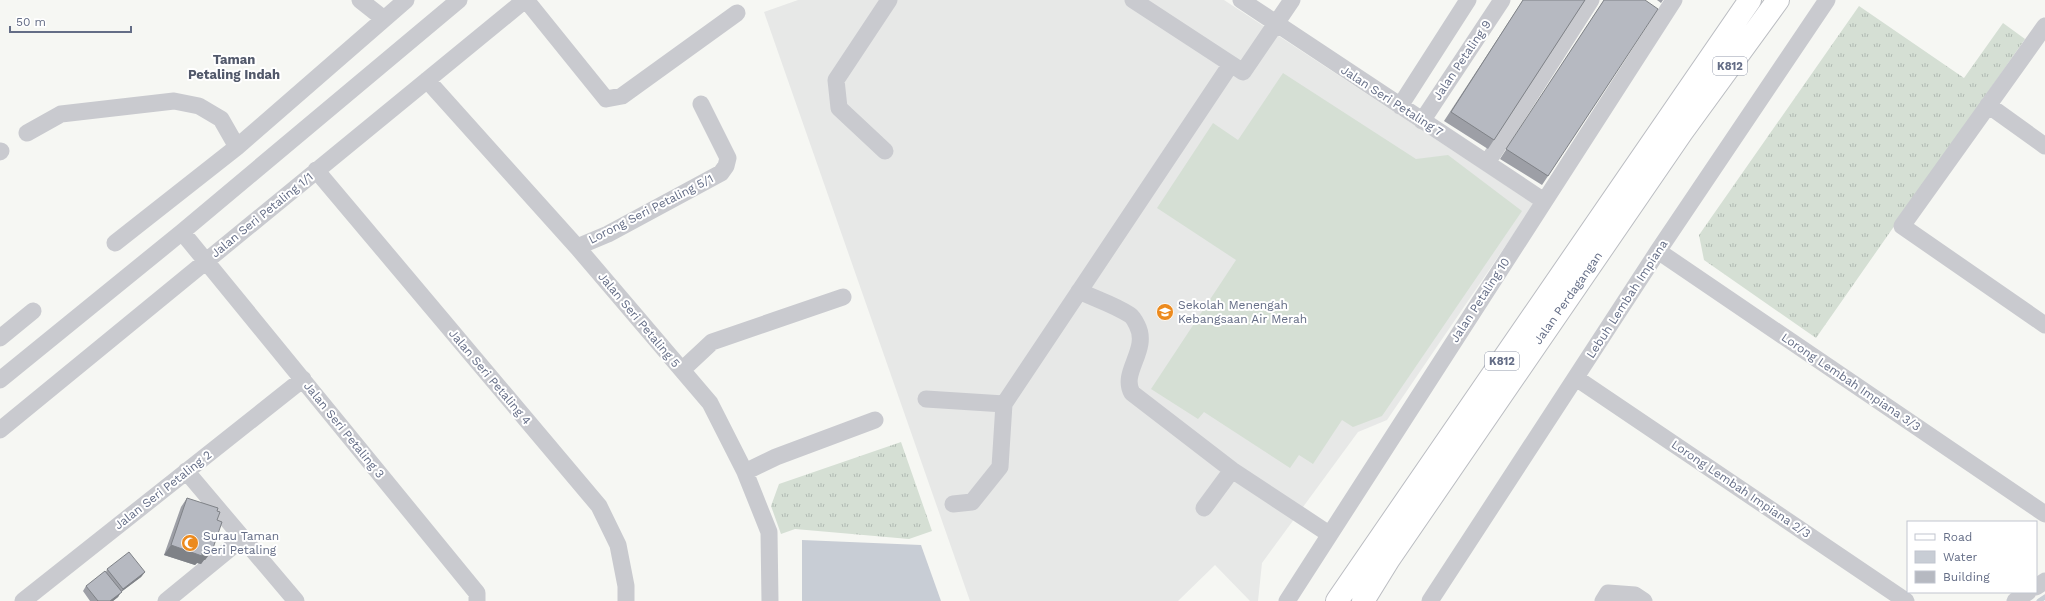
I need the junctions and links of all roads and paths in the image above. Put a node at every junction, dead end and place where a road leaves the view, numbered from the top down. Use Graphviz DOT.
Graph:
graph roads {
  1 [pos="360,0"];
  2 [pos="406,0"];
  3 [pos="459,0"];
  4 [pos="526,0"];
  5 [pos="889,0"];
  6 [pos="1133,0"];
  7 [pos="1241,0"];
  8 [pos="1292,0"];
  9 [pos="1468,0"];
  10 [pos="1502,0"];
  11 [pos="1591,0"];
  12 [pos="1674,0"];
  13 [pos="1750,0"];
  14 [pos="1778,0"];
  15 [pos="1827,0"];
  16 [pos="737,13"];
  17 [pos="384,19"];
  18 [pos="1276,25"];
  19 [pos="2045,26"];
  20 [pos="1231,64"];
  21 [pos="427,80"];
  22 [pos="702,104"];
  23 [pos="1988,105"];
  24 [pos="1400,106"];
  25 [pos="1422,121"];
  26 [pos="27,133"];
  27 [pos="2045,146"];
  28 [pos="237,148"];
  29 [pos="885,151"];
  30 [pos="1487,163"];
  31 [pos="316,170"];
  32 [pos="1544,201"];
  33 [pos="182,232"];
  34 [pos="115,243"];
  35 [pos="577,247"];
  36 [pos="1658,251"];
  37 [pos="206,261"];
  38 [pos="1079,291"];
  39 [pos="844,297"];
  40 [pos="33,311"];
  41 [pos="2045,325"];
  42 [pos="0,338"];
  43 [pos="682,370"];
  44 [pos="1576,378"];
  45 [pos="303,379"];
  46 [pos="0,380"];
  47 [pos="926,399"];
  48 [pos="1004,404"];
  49 [pos="875,420"];
  50 [pos="0,430"];
  51 [pos="1232,470"];
  52 [pos="186,472"];
  53 [pos="745,472"];
  54 [pos="953,504"];
  55 [pos="1204,508"];
  56 [pos="2045,514"];
  57 [pos="1329,534"];
  58 [pos="243,538"];
  59 [pos="2027,593"];
  60 [pos="23,601"];
  61 [pos="166,601"];
  62 [pos="296,601"];
  63 [pos="477,601"];
  64 [pos="626,601"];
  65 [pos="770,601"];
  66 [pos="1287,601"];
  67 [pos="1337,601"];
  68 [pos="1363,601"];
  69 [pos="1430,601"];
  70 [pos="1603,601"];
  71 [pos="1644,601"];
  72 [pos="1906,601"];
  73 [pos="2015,601"];
  1 -- 17 [label="street"];
  2 -- 17 [label="street"];
  3 -- 33 [label="street"];
  4 -- 16 [label="street"];
  4 -- 21 [label="street, Jalan Seri Petaling 1/1"];
  5 -- 29 [label="street"];
  6 -- 20 [label="street"];
  7 -- 18 [label="street, Jalan Seri Petaling 7"];
  8 -- 18 [label="street"];
  9 -- 24 [label="street"];
  10 -- 25 [label="street, Jalan Petaling 9"];
  11 -- 30 [label="street"];
  12 -- 32 [label="street, Jalan Petaling 10"];
  13 -- 67 [label="main road, Jalan Perdagangan / K812"];
  14 -- 68 [label="main road, Jalan Perdagangan / K812"];
  15 -- 36 [label="street, Lebuh Lembah Impiana"];
  17 -- 28 [label="street"];
  18 -- 20 [label="street"];
  18 -- 24 [label="street, Jalan Seri Petaling 7"];
  19 -- 23 [label="street"];
  20 -- 38 [label="street"];
  21 -- 31 [label="street, Jalan Seri Petaling 1/1"];
  21 -- 35 [label="street, Jalan Seri Petaling 5"];
  22 -- 35 [label="street, Lorong Seri Petaling 5/1"];
  23 -- 27 [label="street"];
  23 -- 41 [label="street"];
  24 -- 25 [label="street, Jalan Seri Petaling 7"];
  25 -- 30 [label="street, Jalan Seri Petaling 7"];
  26 -- 28 [label="street"];
  28 -- 34 [label="street"];
  30 -- 32 [label="street, Jalan Seri Petaling 7"];
  31 -- 37 [label="street, Jalan Seri Petaling 1/1"];
  31 -- 64 [label="street, Jalan Seri Petaling 4"];
  32 -- 57 [label="street, Jalan Petaling 10"];
  33 -- 37 [label="street, Jalan Seri Petaling 3"];
  33 -- 46 [label="street"];
  35 -- 43 [label="street, Jalan Seri Petaling 5"];
  36 -- 44 [label="street, Lebuh Lembah Impiana"];
  36 -- 56 [label="street, Lorong Lembah Impiana 3/3"];
  37 -- 45 [label="street, Jalan Seri Petaling 3"];
  37 -- 50 [label="street, Jalan Seri Petaling 1/1"];
  38 -- 48 [label="street"];
  38 -- 51 [label="street"];
  39 -- 43 [label="street"];
  40 -- 42 [label="street"];
  43 -- 53 [label="street, Jalan Seri Petaling 5"];
  44 -- 69 [label="street, Lebuh Lembah Impiana"];
  44 -- 72 [label="street, Lorong Lembah Impiana 2/3"];
  45 -- 52 [label="street, Jalan Seri Petaling 2"];
  45 -- 63 [label="street, Jalan Seri Petaling 3"];
  47 -- 48 [label="street"];
  48 -- 54 [label="street"];
  49 -- 53 [label="street"];
  51 -- 55 [label="street"];
  51 -- 57 [label="street"];
  52 -- 58 [label="street"];
  52 -- 60 [label="street, Jalan Seri Petaling 2"];
  53 -- 65 [label="street, Jalan Seri Petaling 5"];
  57 -- 66 [label="street, Jalan Petaling 10"];
  58 -- 61 [label="street"];
  58 -- 62 [label="street"];
  59 -- 73 [label="street"];
  70 -- 71 [label="street"];
}
